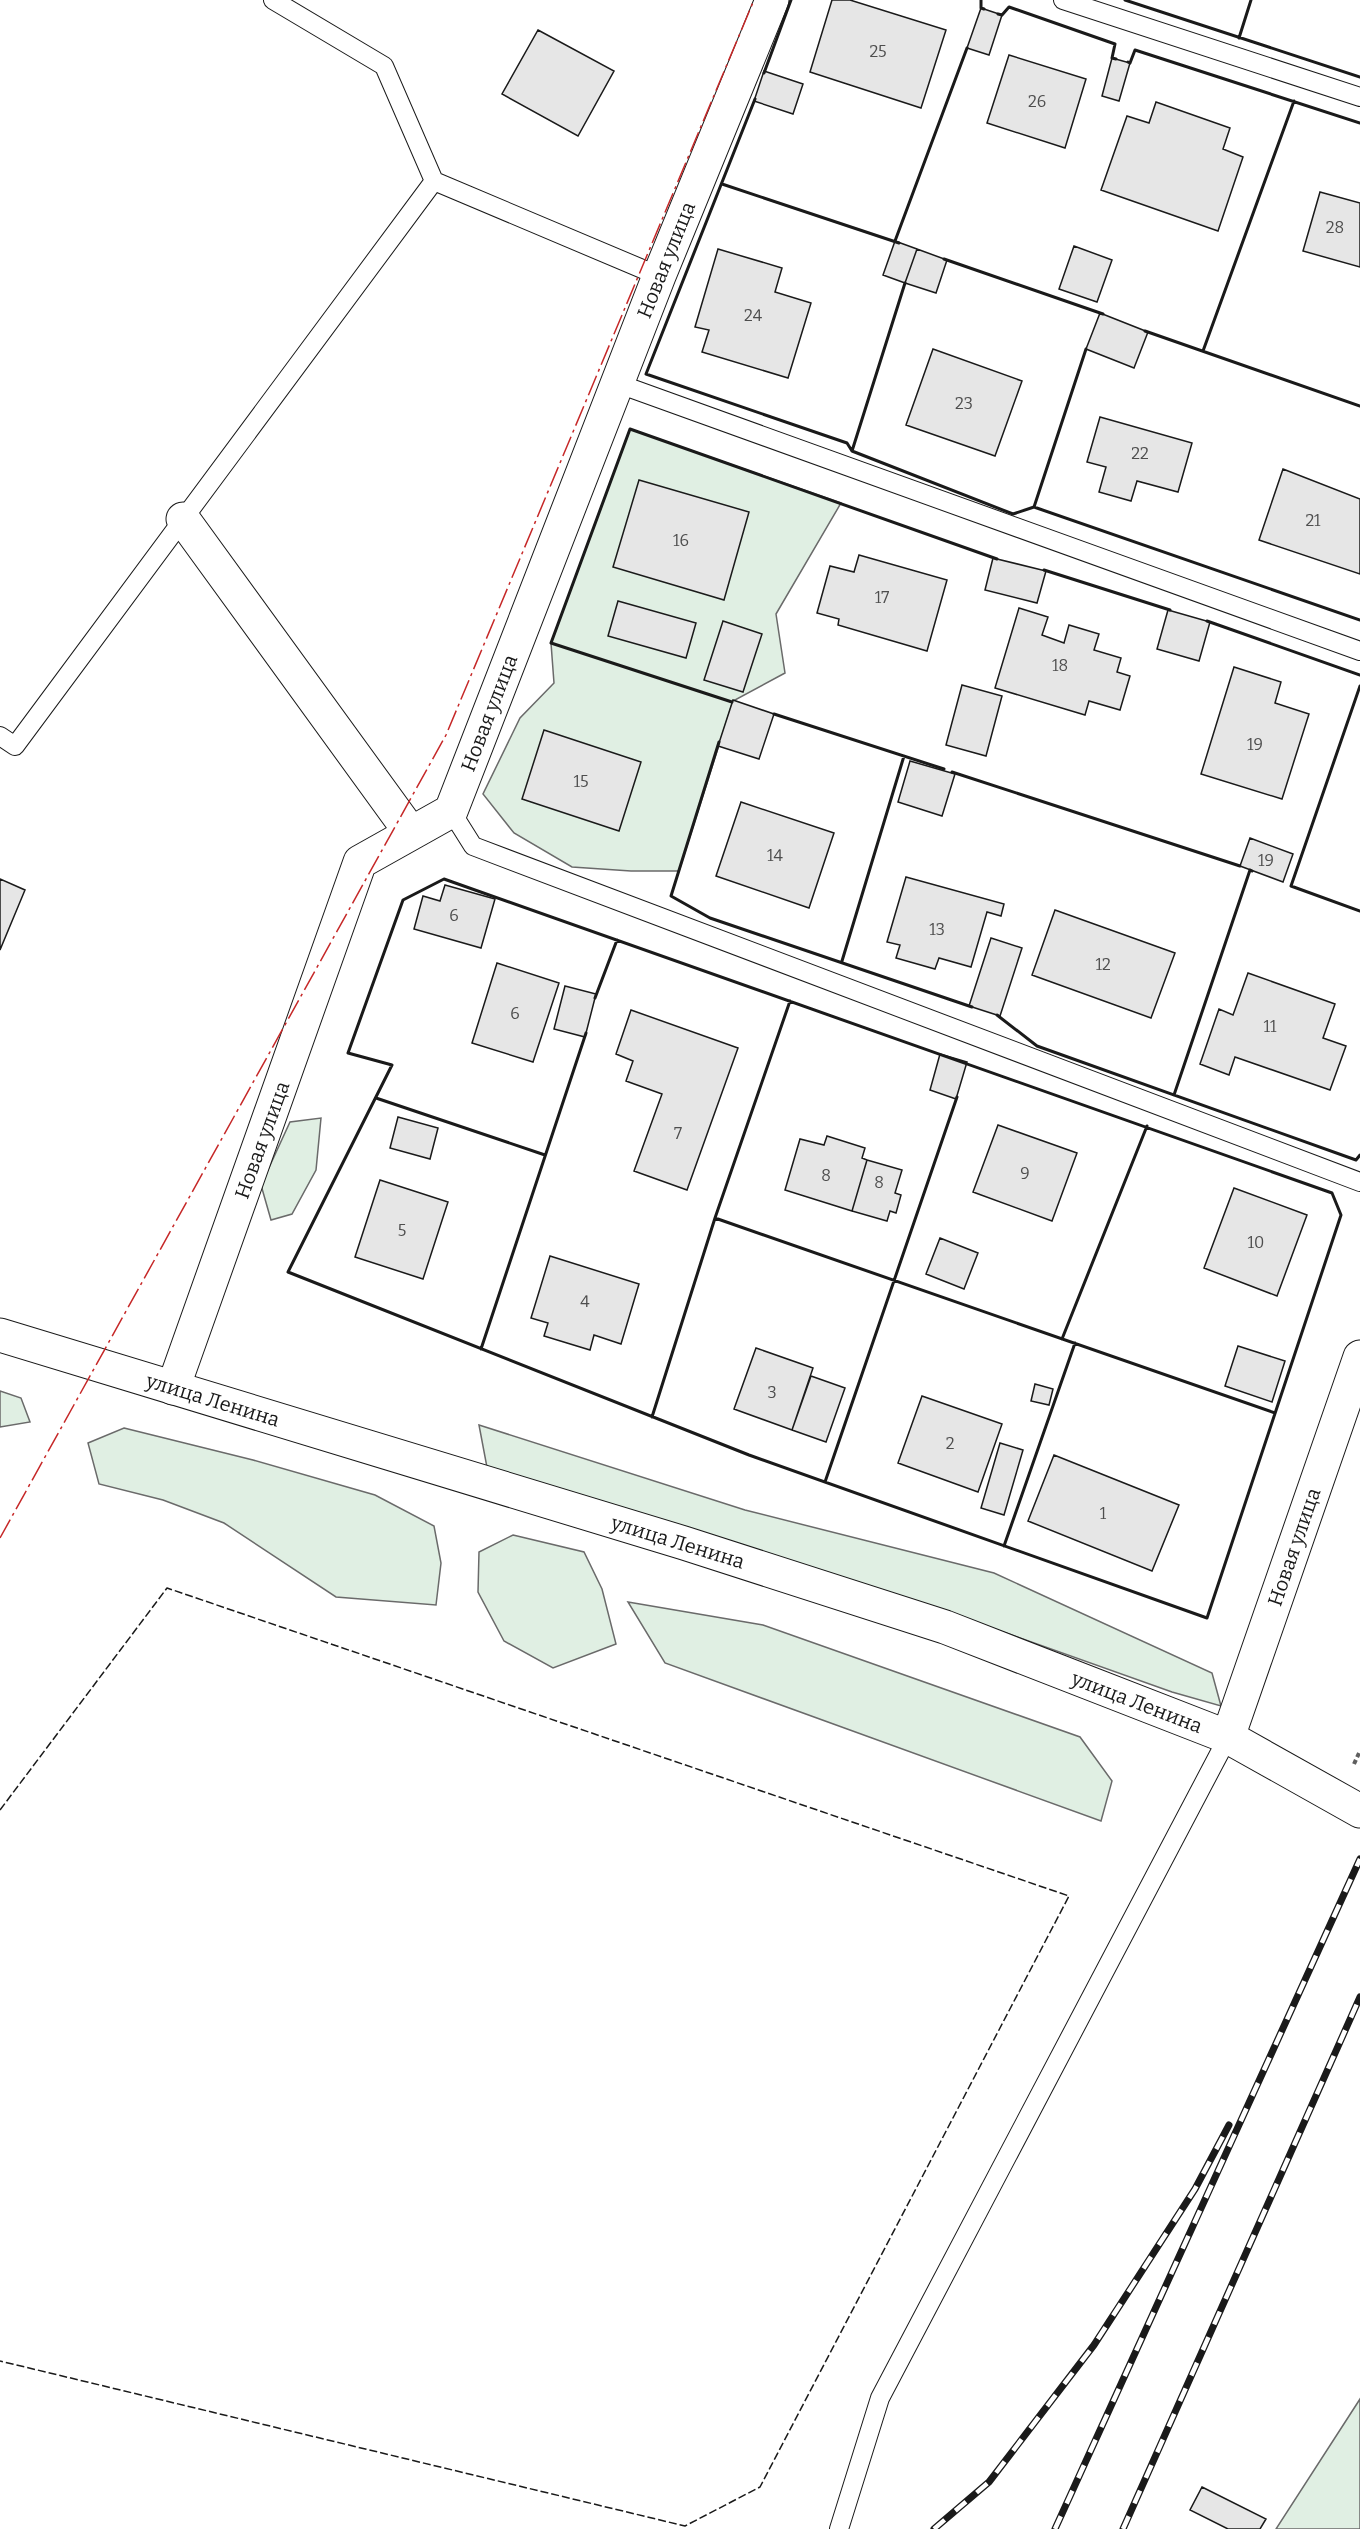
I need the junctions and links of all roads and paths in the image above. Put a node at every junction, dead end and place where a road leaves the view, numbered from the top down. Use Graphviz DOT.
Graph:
graph roads {
  1 [pos="273,0"];
  2 [pos="772,0"];
  3 [pos="1063,0"];
  4 [pos="1360,97"];
  5 [pos="434,181"];
  6 [pos="659,276"];
  7 [pos="619,384"];
  8 [pos="183,519"];
  9 [pos="1360,651"];
  10 [pos="0,736"];
  11 [pos="451,811"];
  12 [pos="411,833"];
  13 [pos="1360,1182"];
  14 [pos="0,1335"];
  15 [pos="1360,1357"];
  16 [pos="173,1388"];
  17 [pos="1228,1737"];
  18 [pos="1349,1804"];
  19 [pos="839,2529"];
  1 -- 5 [label="lane"];
  2 -- 6 [label="street, Новая улица"];
  3 -- 4 [label="lane"];
  5 -- 6 [label="lane"];
  5 -- 8 [label="lane"];
  6 -- 7 [label="street, Новая улица"];
  7 -- 9 [label="lane"];
  7 -- 11 [label="street, Новая улица"];
  8 -- 10 [label="lane"];
  8 -- 12 [label="street"];
  11 -- 12 [label="street, Новая улица"];
  11 -- 13 [label="lane"];
  12 -- 16 [label="street, Новая улица"];
  14 -- 16 [label="street, улица Ленина"];
  15 -- 17 [label="street, Новая улица"];
  16 -- 17 [label="street, улица Ленина"];
  17 -- 18 [label="street, улица Ленина"];
  17 -- 19 [label="lane"];
}
